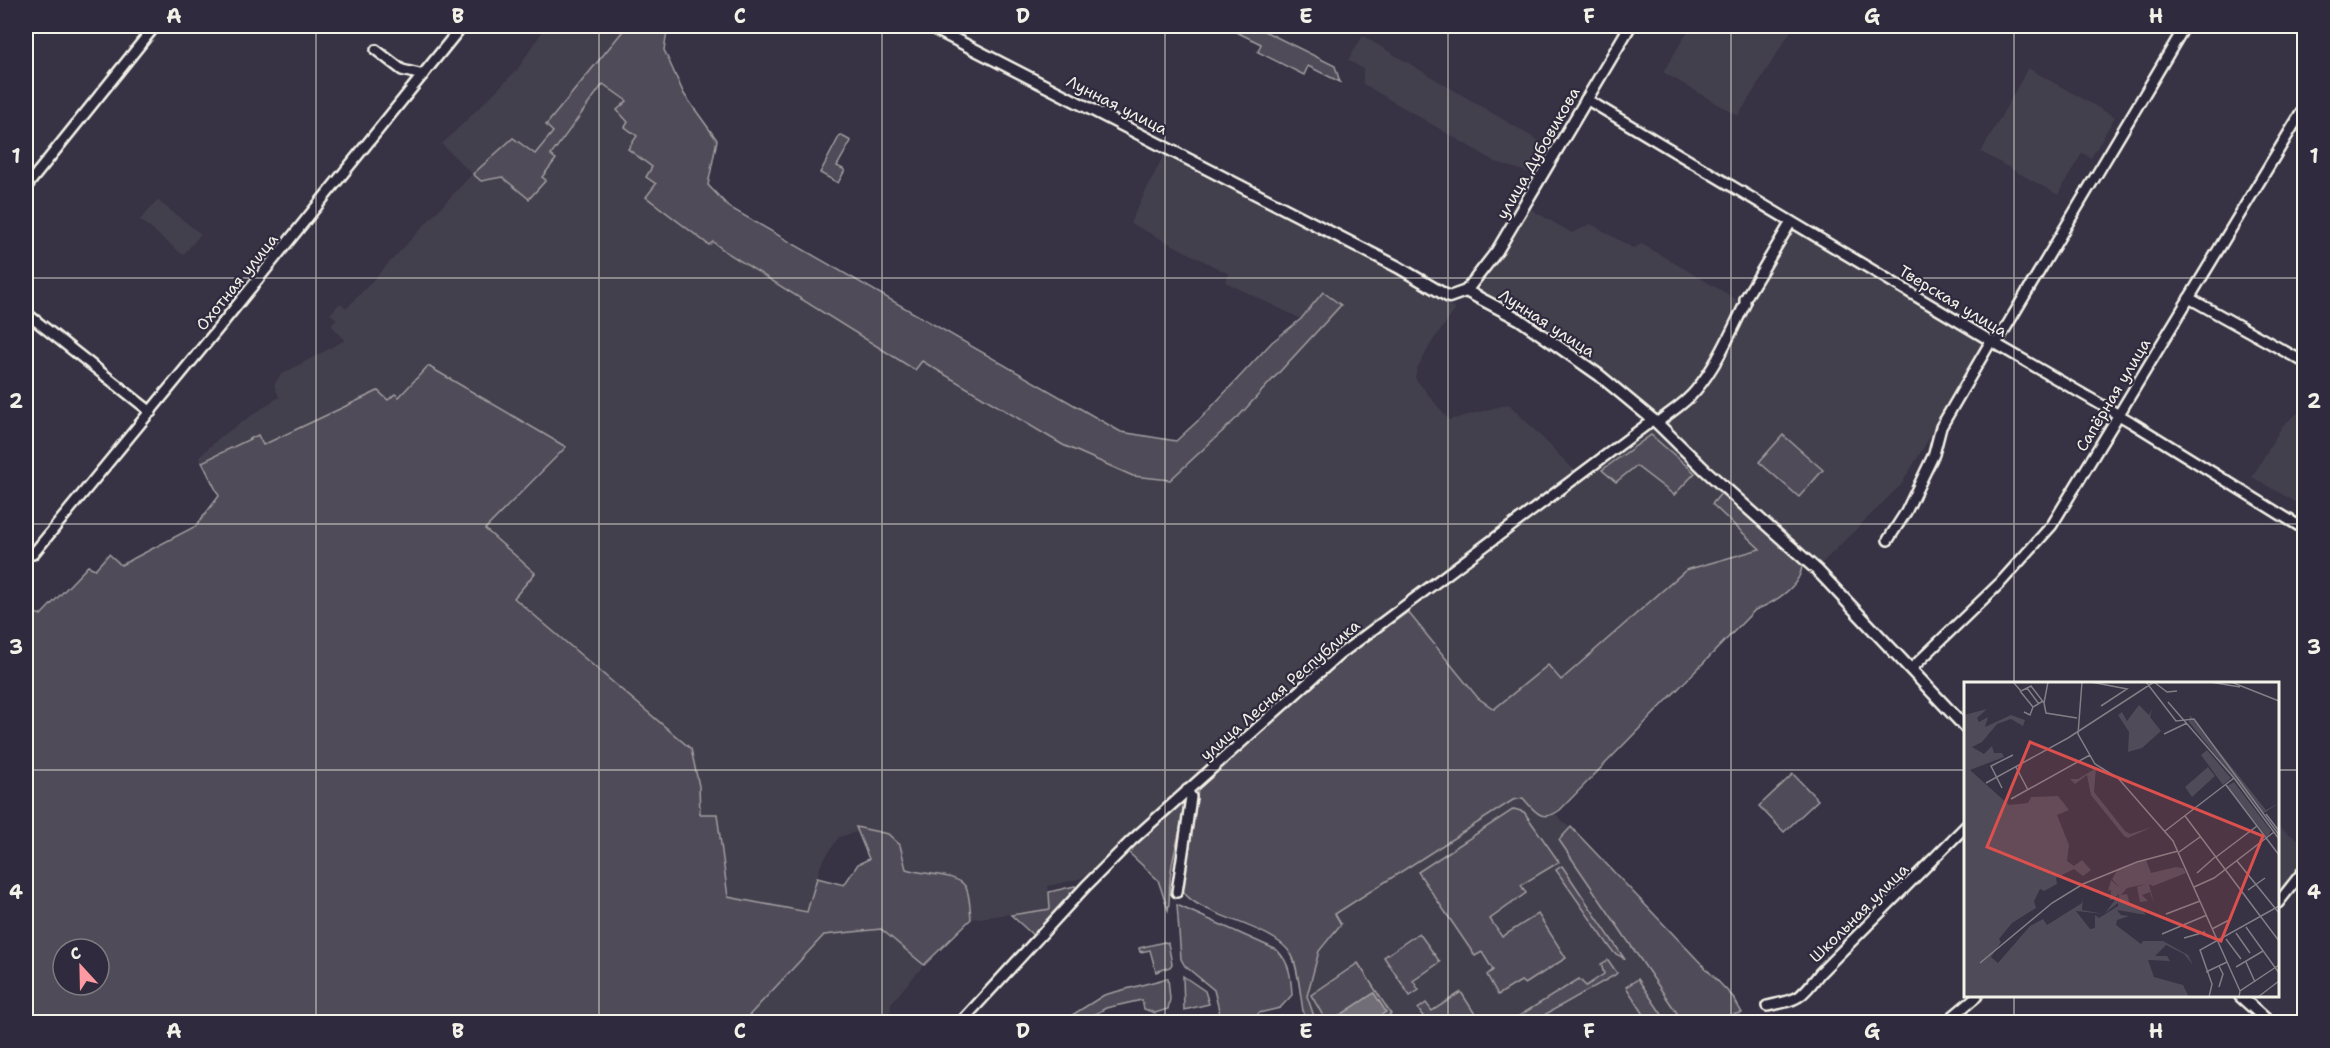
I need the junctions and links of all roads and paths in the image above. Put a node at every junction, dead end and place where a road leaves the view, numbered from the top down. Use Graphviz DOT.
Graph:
graph roads {
  1 [pos="155,26"];
  2 [pos="462,26"];
  3 [pos="929,26"];
  4 [pos="1630,26"];
  5 [pos="2185,26"];
  6 [pos="376,50"];
  7 [pos="423,75"];
  8 [pos="1586,99"];
  9 [pos="2304,108"];
  10 [pos="26,187"];
  11 [pos="1791,222"];
  12 [pos="1466,291"];
  13 [pos="2189,298"];
  14 [pos="26,313"];
  15 [pos="1994,343"];
  16 [pos="2304,363"];
  17 [pos="151,412"];
  18 [pos="2119,415"];
  19 [pos="1654,421"];
  20 [pos="2304,529"];
  21 [pos="1888,540"];
  22 [pos="33,554"];
  23 [pos="1911,669"];
  24 [pos="1964,727"];
  25 [pos="1187,790"];
  26 [pos="1964,827"];
  27 [pos="2304,870"];
  28 [pos="1177,892"];
  29 [pos="2279,901"];
  30 [pos="1976,997"];
  31 [pos="2241,997"];
  32 [pos="1767,1006"];
  33 [pos="961,1023"];
  34 [pos="1947,1023"];
  35 [pos="2269,1023"];
  1 -- 10 [label="street"];
  2 -- 7 [label="street, Охотная улица"];
  3 -- 12 [label="street, Лунная улица"];
  4 -- 8 [label="street, улица Дубовикова"];
  5 -- 15 [label="street"];
  6 -- 7 [label="street"];
  7 -- 17 [label="street, Охотная улица"];
  8 -- 11 [label="street, Тверская улица"];
  8 -- 12 [label="street, улица Дубовикова"];
  9 -- 13 [label="street, Сапёрная улица"];
  11 -- 15 [label="street, Тверская улица"];
  11 -- 19 [label="street, улица Лесная Республика"];
  12 -- 19 [label="street, Лунная улица"];
  13 -- 16 [label="street"];
  13 -- 18 [label="street, Сапёрная улица"];
  14 -- 17 [label="street"];
  15 -- 18 [label="street, Тверская улица"];
  15 -- 21 [label="street"];
  17 -- 22 [label="street, Охотная улица"];
  18 -- 20 [label="street, Тверская улица"];
  18 -- 23 [label="street, Сапёрная улица"];
  19 -- 23 [label="street, Лунная улица"];
  19 -- 25 [label="street, улица Лесная Республика"];
  23 -- 24 [label="street, Лунная улица"];
  25 -- 28 [label="street"];
  25 -- 33 [label="street, улица Лесная Республика"];
  26 -- 32 [label="street, Школьная улица"];
  27 -- 29 [label="street"];
  30 -- 34 [label="street"];
  31 -- 35 [label="street"];
}
